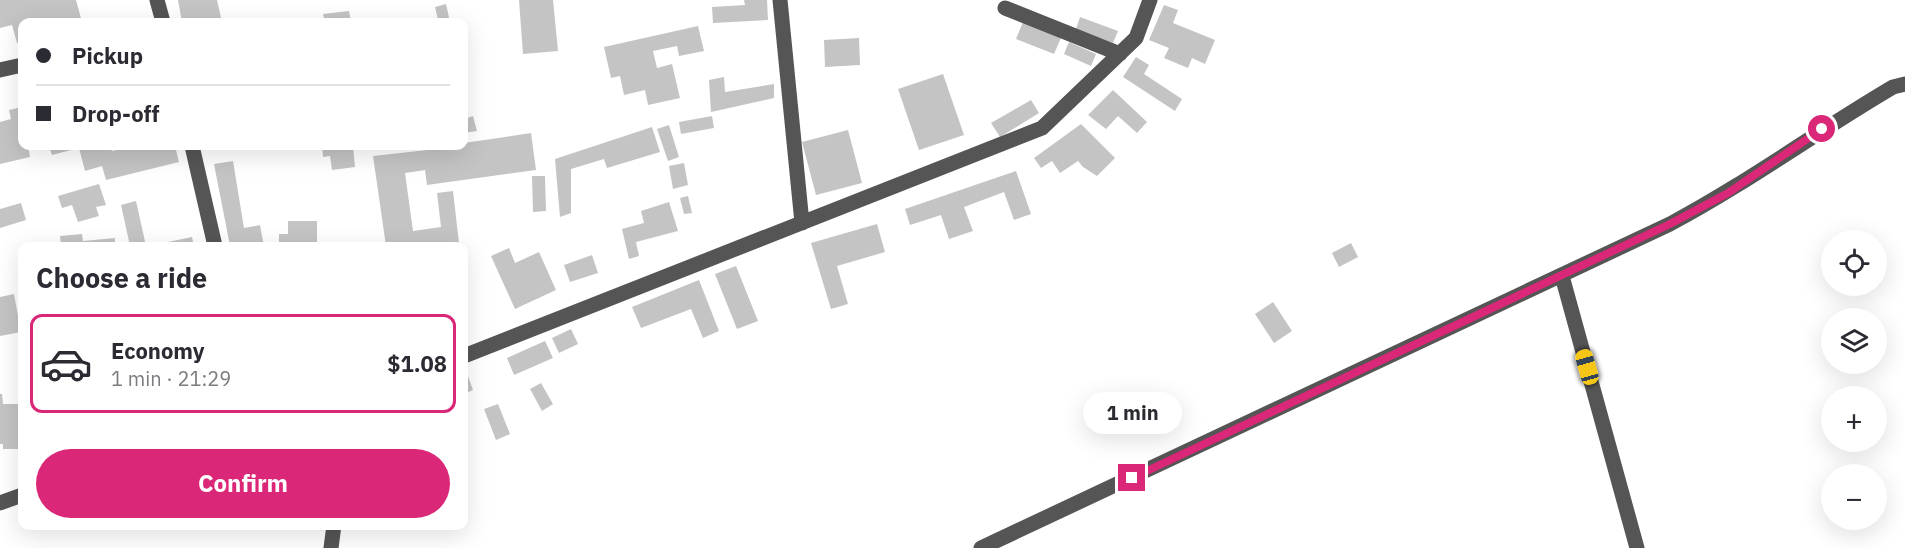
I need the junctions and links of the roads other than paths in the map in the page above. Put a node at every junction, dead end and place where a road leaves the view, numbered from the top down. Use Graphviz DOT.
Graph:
graph roads {
  1 [pos="157,0"];
  2 [pos="780,0"];
  3 [pos="1149,0"];
  4 [pos="1005,8"];
  5 [pos="162,18"];
  6 [pos="1120,54"];
  7 [pos="18,66"];
  8 [pos="0,70"];
  9 [pos="1905,84"];
  10 [pos="193,150"];
  11 [pos="802,224"];
  12 [pos="214,242"];
  13 [pos="1562,276"];
  14 [pos="468,354"];
  15 [pos="18,496"];
  16 [pos="0,503"];
  17 [pos="333,530"];
  18 [pos="330,548"];
  19 [pos="981,548"];
  20 [pos="1637,548"];
  1 -- 5 [label="street"];
  2 -- 11 [label="street"];
  3 -- 6 [label="street"];
  4 -- 6 [label="street"];
  6 -- 11 [label="street"];
  7 -- 8 [label="street"];
  9 -- 13 [label="street"];
  10 -- 12 [label="street"];
  11 -- 14 [label="street"];
  13 -- 19 [label="street"];
  13 -- 20 [label="street"];
  15 -- 16 [label="street"];
  17 -- 18 [label="street"];
}
